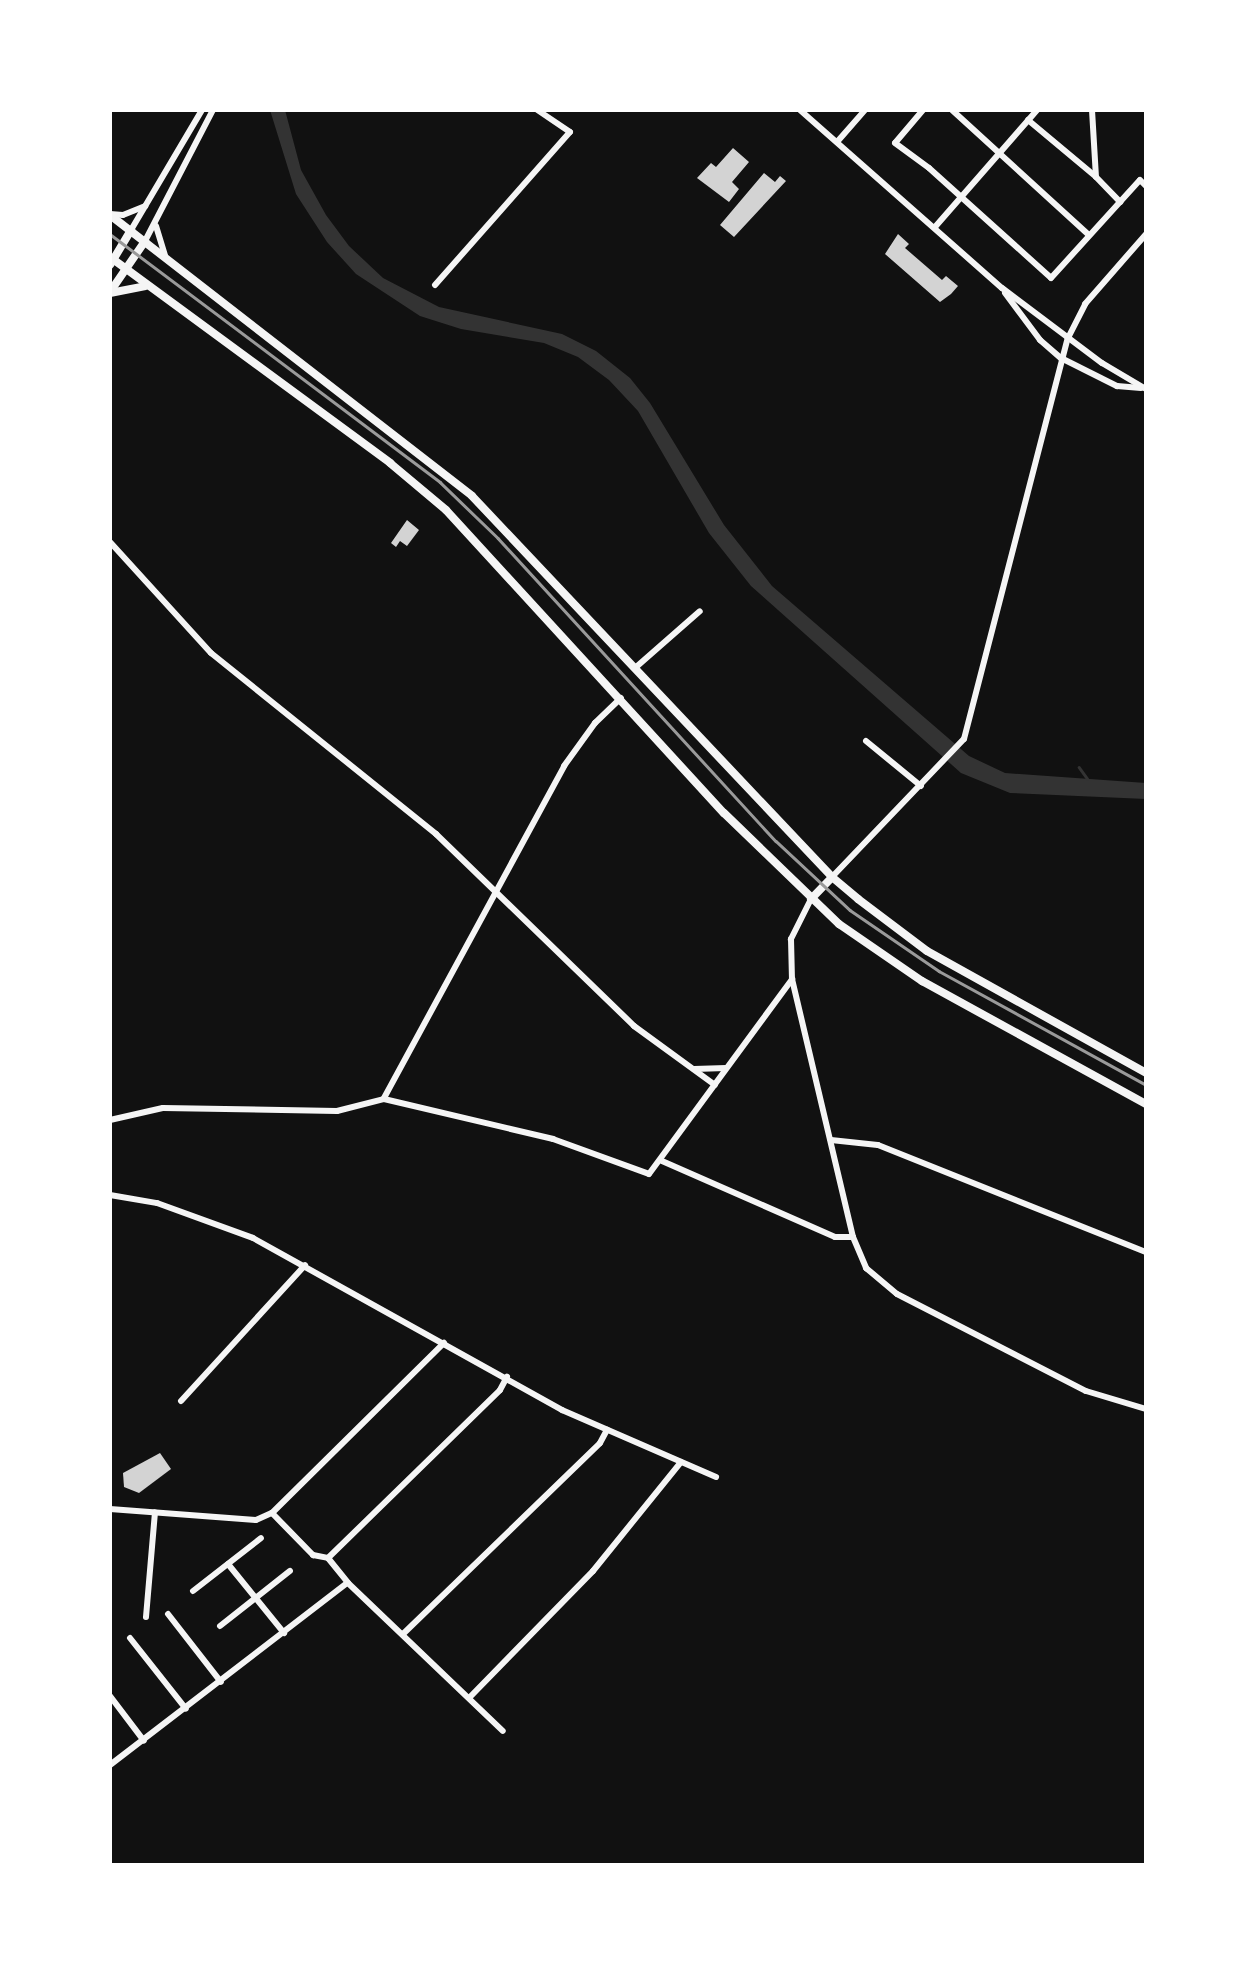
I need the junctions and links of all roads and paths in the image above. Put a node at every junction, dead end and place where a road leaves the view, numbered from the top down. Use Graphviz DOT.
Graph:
graph roads {
  1 [pos="202,110"];
  2 [pos="212,110"];
  3 [pos="536,110"];
  4 [pos="800,110"];
  5 [pos="865,110"];
  6 [pos="924,110"];
  7 [pos="952,110"];
  8 [pos="1037,110"];
  9 [pos="1092,110"];
  10 [pos="1028,120"];
  11 [pos="837,142"];
  12 [pos="999,154"];
  13 [pos="1096,177"];
  14 [pos="1146,186"];
  15 [pos="962,196"];
  16 [pos="1120,202"];
  17 [pos="146,205"];
  18 [pos="110,214"];
  19 [pos="156,222"];
  20 [pos="934,227"];
  21 [pos="131,230"];
  22 [pos="1089,234"];
  23 [pos="1146,234"];
  24 [pos="144,241"];
  25 [pos="166,257"];
  26 [pos="111,261"];
  27 [pos="124,270"];
  28 [pos="145,286"];
  29 [pos="435,286"];
  30 [pos="1002,288"];
  31 [pos="110,292"];
  32 [pos="1068,338"];
  33 [pos="1061,358"];
  34 [pos="1145,388"];
  35 [pos="110,542"];
  36 [pos="700,611"];
  37 [pos="636,668"];
  38 [pos="622,697"];
  39 [pos="866,741"];
  40 [pos="921,786"];
  41 [pos="832,877"];
  42 [pos="496,888"];
  43 [pos="811,900"];
  44 [pos="792,979"];
  45 [pos="784,993"];
  46 [pos="796,997"];
  47 [pos="692,1068"];
  48 [pos="728,1068"];
  49 [pos="1146,1072"];
  50 [pos="715,1085"];
  51 [pos="384,1099"];
  52 [pos="1146,1104"];
  53 [pos="110,1120"];
  54 [pos="831,1140"];
  55 [pos="662,1161"];
  56 [pos="110,1194"];
  57 [pos="852,1237"];
  58 [pos="1146,1252"];
  59 [pos="305,1265"];
  60 [pos="444,1343"];
  61 [pos="506,1377"];
  62 [pos="181,1400"];
  63 [pos="1146,1410"];
  64 [pos="608,1430"];
  65 [pos="680,1462"];
  66 [pos="716,1477"];
  67 [pos="110,1509"];
  68 [pos="155,1512"];
  69 [pos="272,1513"];
  70 [pos="261,1538"];
  71 [pos="328,1558"];
  72 [pos="228,1564"];
  73 [pos="290,1571"];
  74 [pos="348,1583"];
  75 [pos="193,1591"];
  76 [pos="256,1599"];
  77 [pos="168,1614"];
  78 [pos="146,1617"];
  79 [pos="220,1626"];
  80 [pos="284,1633"];
  81 [pos="403,1634"];
  82 [pos="130,1638"];
  83 [pos="220,1682"];
  84 [pos="110,1696"];
  85 [pos="470,1697"];
  86 [pos="186,1709"];
  87 [pos="503,1730"];
  88 [pos="144,1741"];
  89 [pos="110,1764"];
  1 -- 17 [label="street"];
  2 -- 19 [label="street"];
  3 -- 29 [label="street"];
  4 -- 11 [label="street"];
  5 -- 11 [label="street"];
  6 -- 15 [label="street"];
  7 -- 12 [label="street"];
  8 -- 10 [label="street"];
  9 -- 13 [label="street"];
  10 -- 12 [label="street"];
  10 -- 13 [label="street"];
  11 -- 20 [label="street"];
  12 -- 15 [label="street"];
  12 -- 22 [label="street"];
  13 -- 16 [label="street"];
  14 -- 16 [label="street"];
  15 -- 20 [label="street"];
  15 -- 22 [label="street"];
  16 -- 22 [label="street"];
  17 -- 18 [label="street"];
  17 -- 21 [label="street"];
  18 -- 21 [label="street"];
  19 -- 24 [label="street"];
  19 -- 25 [label="street"];
  20 -- 30 [label="street"];
  21 -- 24 [label="street"];
  21 -- 26 [label="street"];
  23 -- 32 [label="street"];
  24 -- 25 [label="street"];
  24 -- 27 [label="street"];
  25 -- 37 [label="street"];
  26 -- 27 [label="street"];
  27 -- 28 [label="street"];
  27 -- 31 [label="street"];
  28 -- 31 [label="street"];
  28 -- 38 [label="street"];
  30 -- 32 [label="street"];
  30 -- 33 [label="street"];
  32 -- 33 [label="street"];
  32 -- 34 [label="street"];
  33 -- 34 [label="street"];
  33 -- 40 [label="street"];
  35 -- 42 [label="street"];
  36 -- 37 [label="street"];
  37 -- 41 [label="street"];
  38 -- 42 [label="street"];
  38 -- 43 [label="street"];
  39 -- 40 [label="street"];
  40 -- 41 [label="street"];
  41 -- 43 [label="street"];
  41 -- 49 [label="street"];
  42 -- 47 [label="street"];
  42 -- 51 [label="street"];
  43 -- 44 [label="street"];
  43 -- 52 [label="street"];
  44 -- 45 [label="street"];
  44 -- 46 [label="street"];
  45 -- 46 [label="street"];
  45 -- 48 [label="street"];
  46 -- 54 [label="street"];
  47 -- 48 [label="street"];
  47 -- 50 [label="street"];
  48 -- 50 [label="street"];
  50 -- 55 [label="street"];
  51 -- 53 [label="street"];
  51 -- 55 [label="street"];
  54 -- 57 [label="street"];
  54 -- 58 [label="street"];
  55 -- 57 [label="street"];
  56 -- 59 [label="street"];
  57 -- 63 [label="street"];
  59 -- 60 [label="street"];
  59 -- 62 [label="street"];
  60 -- 61 [label="street"];
  60 -- 69 [label="street"];
  61 -- 64 [label="street"];
  61 -- 71 [label="street"];
  64 -- 65 [label="street"];
  64 -- 81 [label="street"];
  65 -- 66 [label="street"];
  65 -- 85 [label="street"];
  67 -- 68 [label="street"];
  68 -- 69 [label="street"];
  68 -- 78 [label="street"];
  69 -- 71 [label="street"];
  70 -- 72 [label="street"];
  71 -- 74 [label="street"];
  72 -- 75 [label="street"];
  72 -- 76 [label="street"];
  73 -- 76 [label="street"];
  74 -- 80 [label="street"];
  74 -- 81 [label="street"];
  76 -- 79 [label="street"];
  76 -- 80 [label="street"];
  77 -- 83 [label="street"];
  80 -- 83 [label="street"];
  81 -- 85 [label="street"];
  82 -- 86 [label="street"];
  83 -- 86 [label="street"];
  84 -- 88 [label="street"];
  85 -- 87 [label="street"];
  86 -- 88 [label="street"];
  88 -- 89 [label="street"];
}
